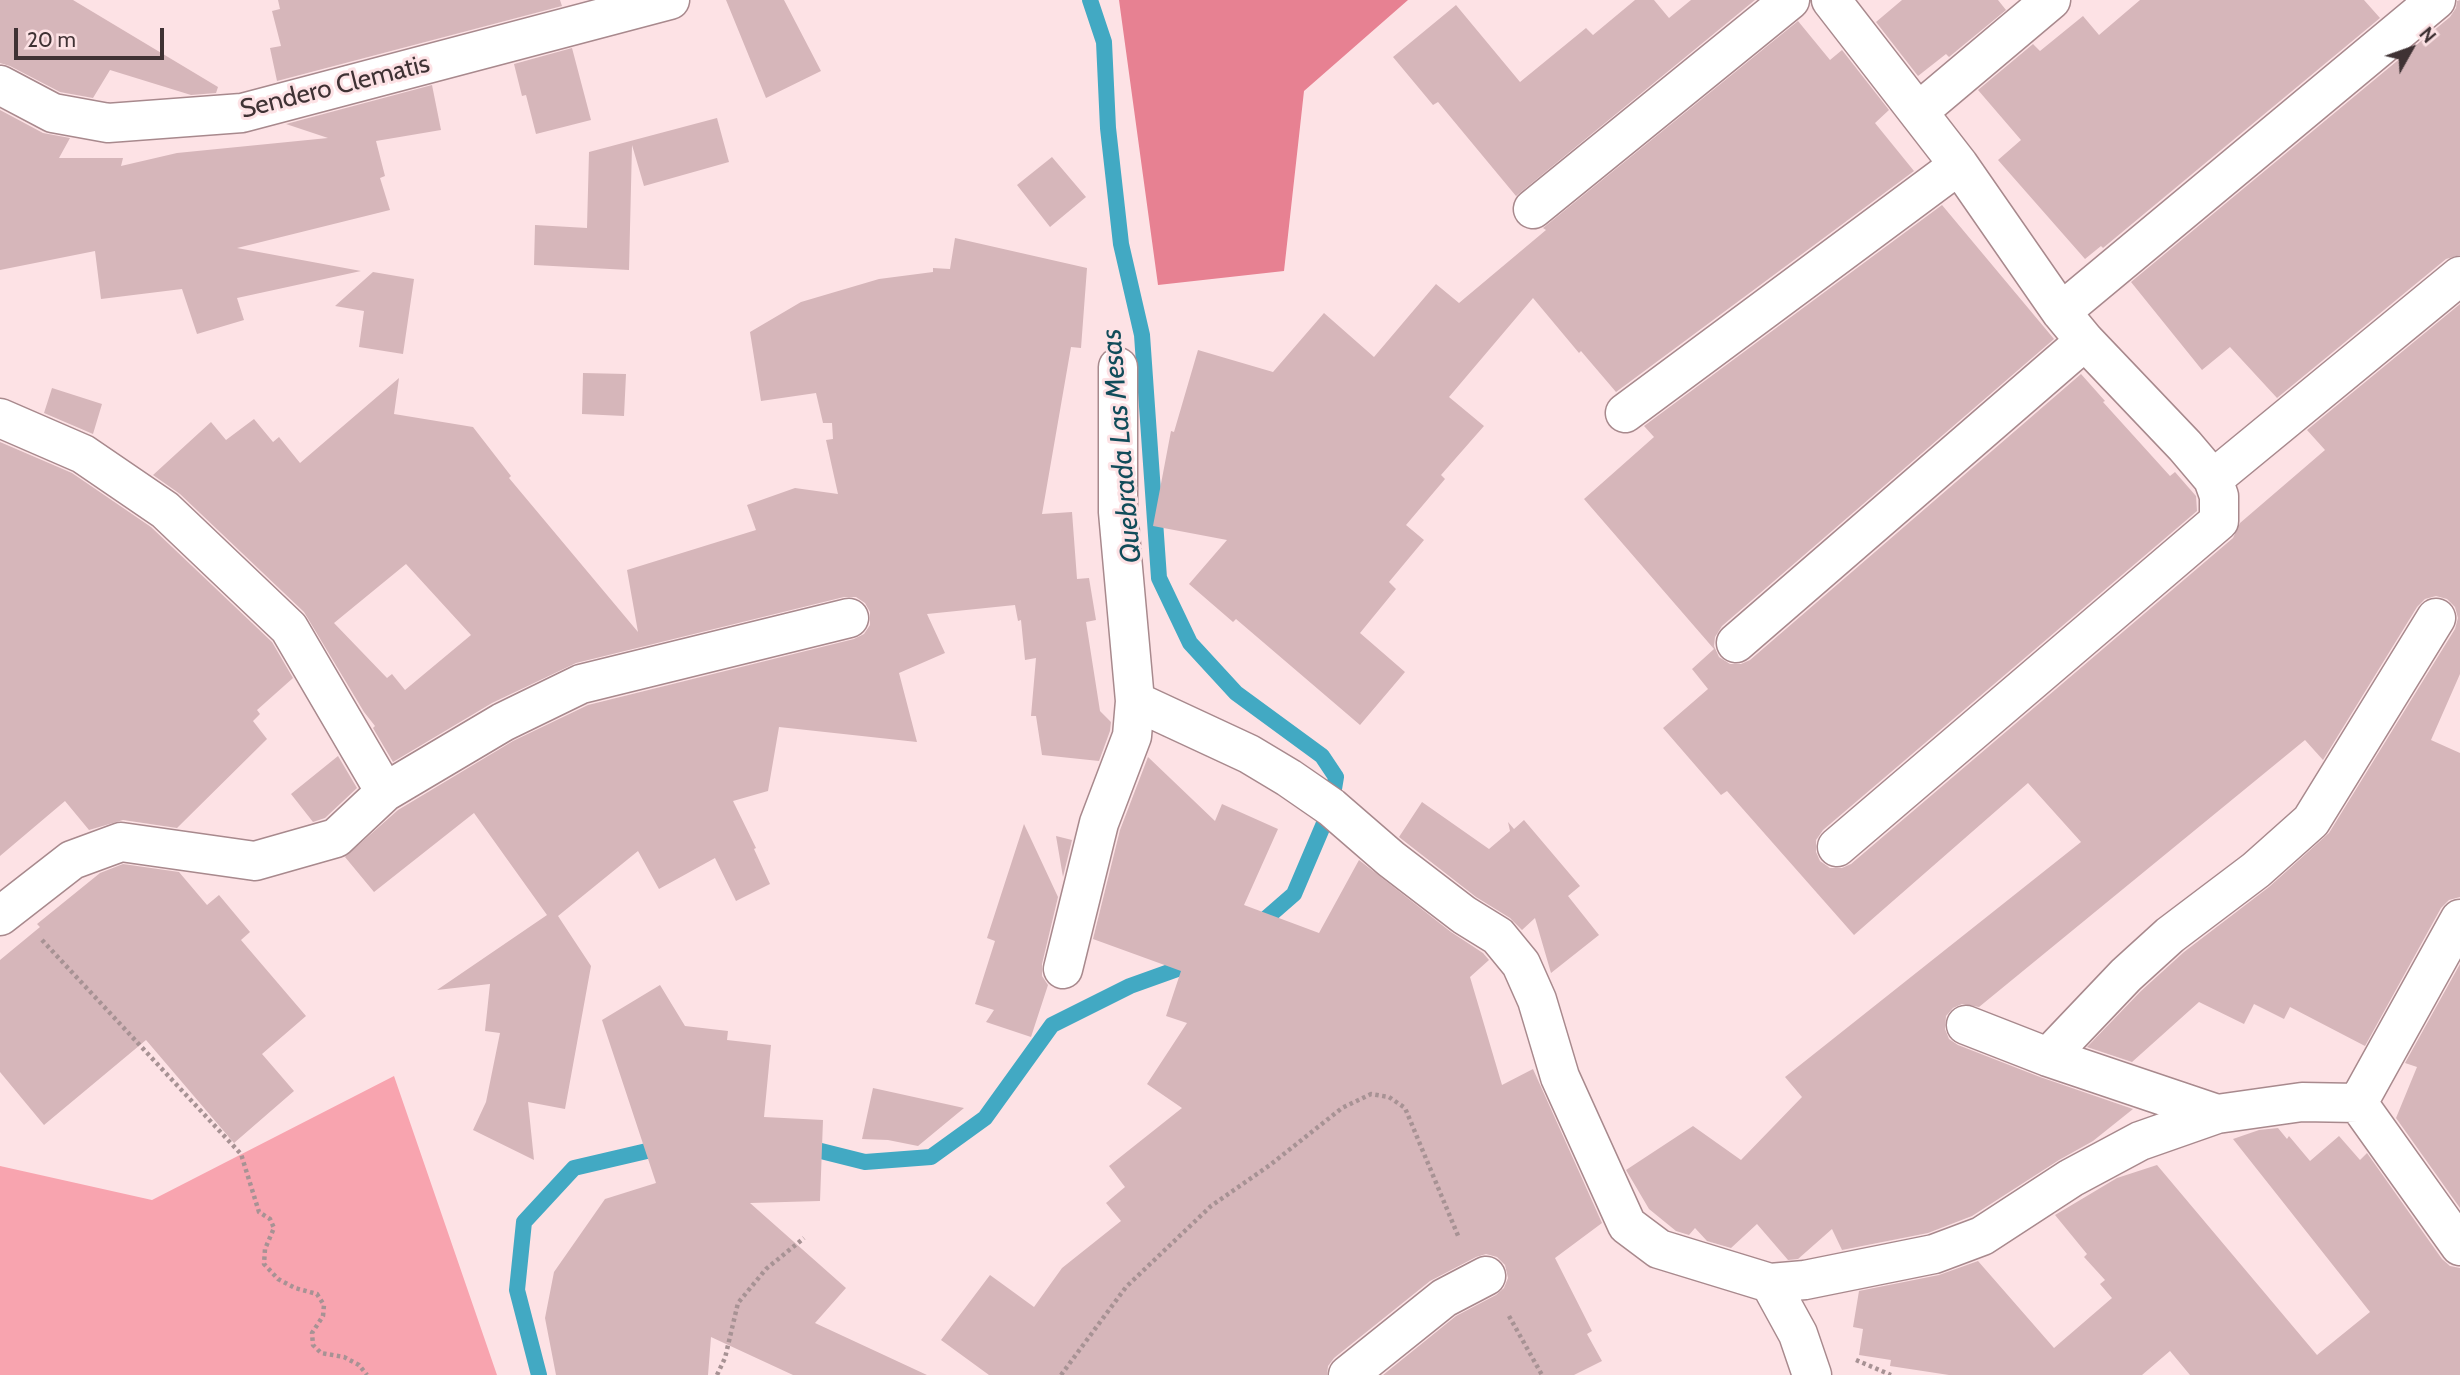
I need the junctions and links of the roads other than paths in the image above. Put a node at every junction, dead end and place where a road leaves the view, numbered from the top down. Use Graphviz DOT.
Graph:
graph roads {
  1 [pos="670,0"];
  2 [pos="1790,0"];
  3 [pos="1830,0"];
  4 [pos="2051,0"];
  5 [pos="2436,0"];
  6 [pos="0,85"];
  7 [pos="1918,112"];
  8 [pos="1958,165"];
  9 [pos="1533,209"];
  10 [pos="2460,276"];
  11 [pos="2062,312"];
  12 [pos="2085,341"];
  13 [pos="1118,367"];
  14 [pos="1626,413"];
  15 [pos="0,418"];
  16 [pos="2213,479"];
  17 [pos="849,618"];
  18 [pos="2436,618"];
  19 [pos="1736,643"];
  20 [pos="1135,701"];
  21 [pos="385,792"];
  22 [pos="1837,847"];
  23 [pos="6,911"];
  24 [pos="2460,919"];
  25 [pos="1063,970"];
  26 [pos="1966,1025"];
  27 [pos="2048,1057"];
  28 [pos="2358,1103"];
  29 [pos="2217,1114"];
  30 [pos="2460,1246"];
  31 [pos="1486,1276"];
  32 [pos="1770,1283"];
  33 [pos="1348,1375"];
  34 [pos="1812,1375"];
  1 -- 6 [label="street, Sendero Clematis"];
  2 -- 9 [label="street"];
  3 -- 7 [label="street"];
  4 -- 7 [label="street"];
  5 -- 11 [label="street"];
  7 -- 8 [label="street"];
  8 -- 11 [label="street"];
  8 -- 14 [label="street"];
  10 -- 16 [label="street"];
  11 -- 12 [label="street"];
  12 -- 16 [label="street"];
  12 -- 19 [label="street"];
  13 -- 20 [label="street"];
  15 -- 21 [label="street"];
  16 -- 22 [label="street"];
  17 -- 21 [label="street"];
  18 -- 27 [label="street"];
  20 -- 25 [label="street"];
  20 -- 32 [label="street"];
  21 -- 23 [label="street"];
  24 -- 28 [label="street"];
  26 -- 27 [label="street"];
  27 -- 29 [label="street"];
  28 -- 29 [label="street"];
  28 -- 30 [label="street"];
  29 -- 32 [label="street"];
  31 -- 33 [label="street"];
  32 -- 34 [label="street"];
}
